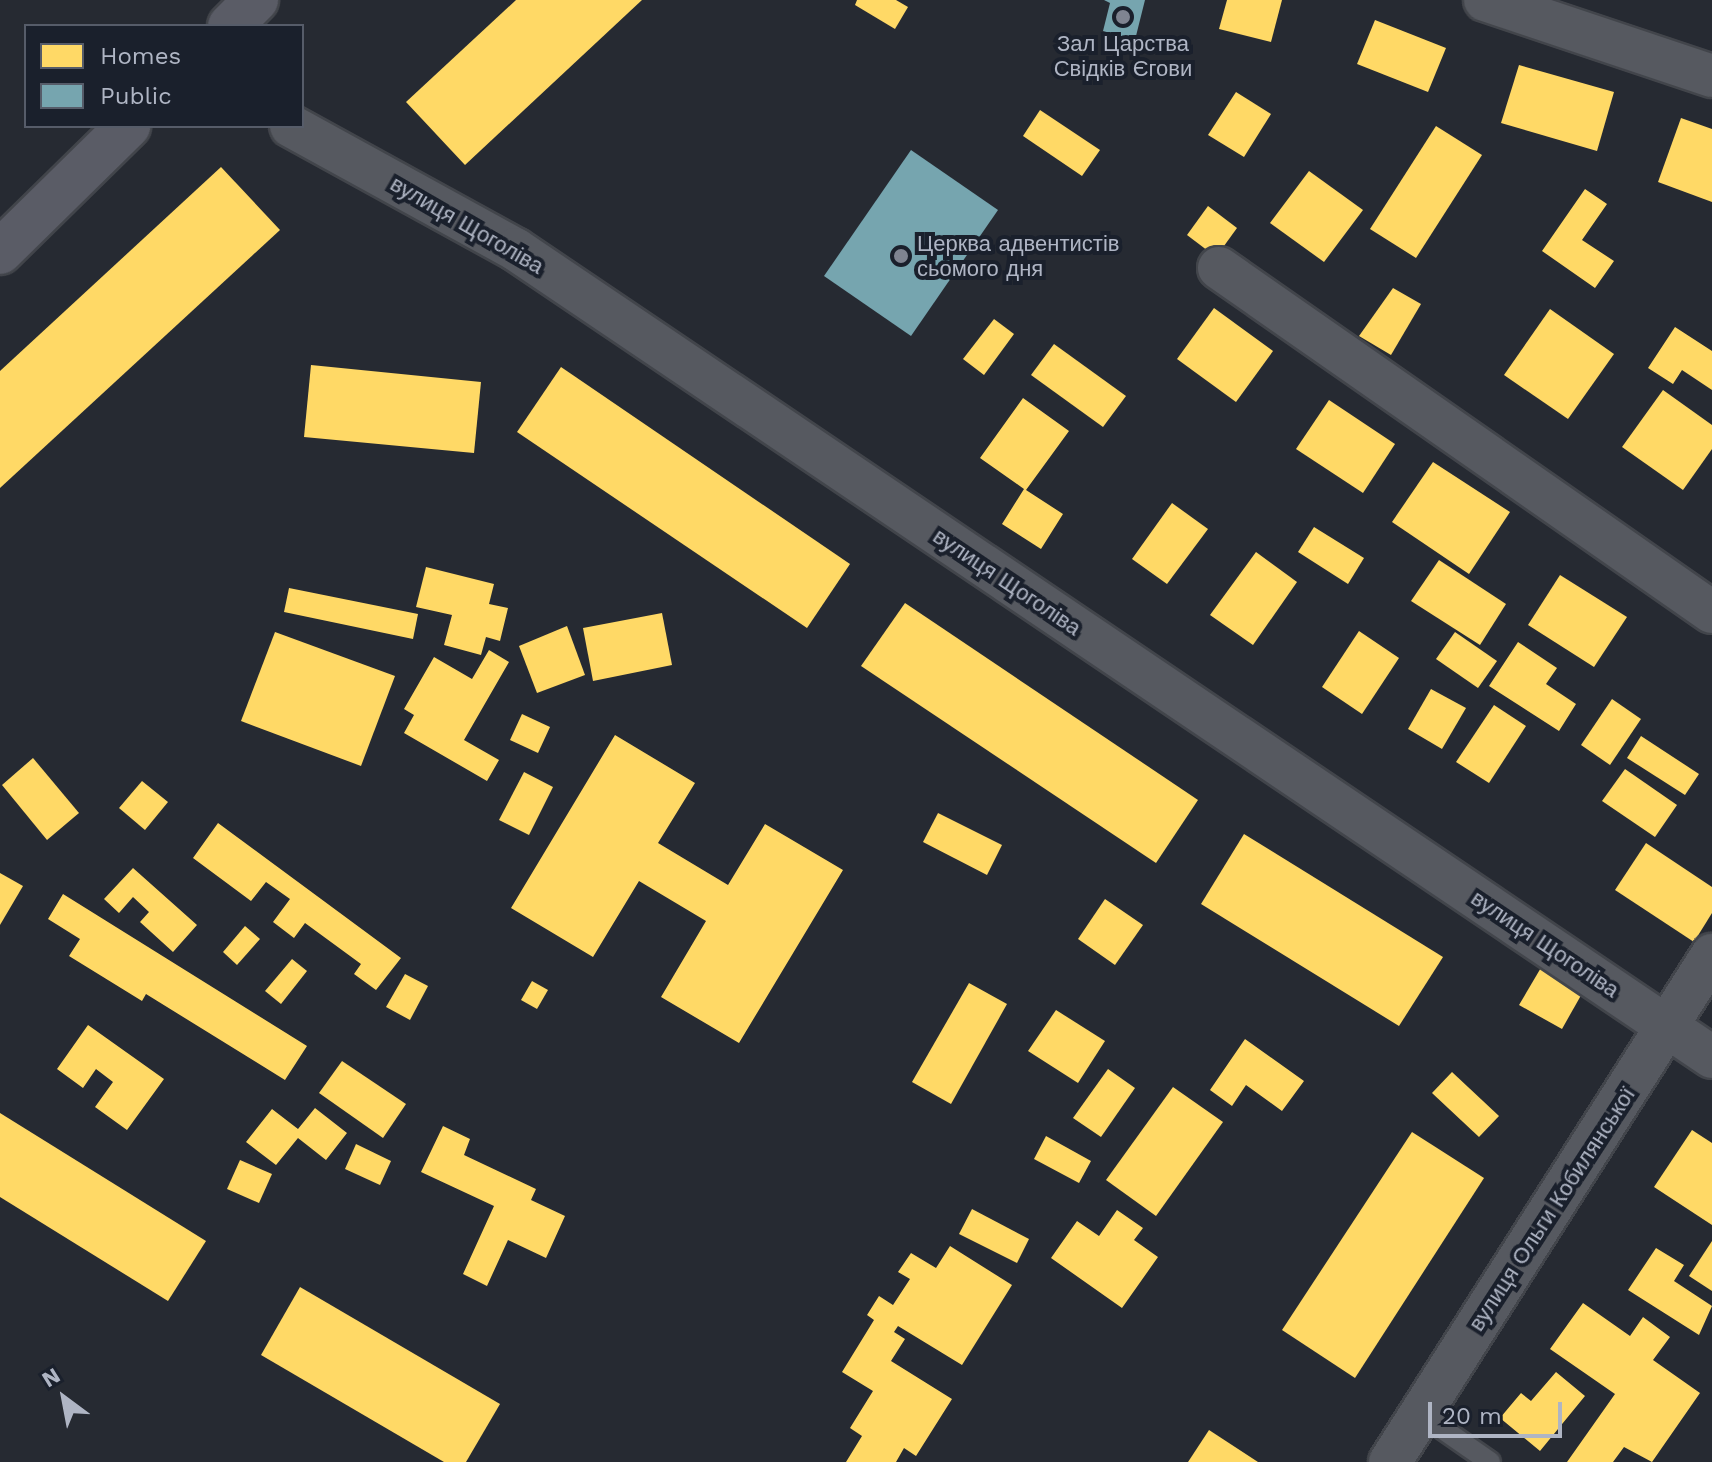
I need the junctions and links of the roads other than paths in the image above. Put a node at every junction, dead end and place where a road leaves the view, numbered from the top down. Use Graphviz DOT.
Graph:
graph roads {
  1 [pos="256,0"];
  2 [pos="1485,0"];
  3 [pos="232,24"];
  4 [pos="1712,76"];
  5 [pos="126,128"];
  6 [pos="295,128"];
  7 [pos="0,252"];
  8 [pos="1219,268"];
  9 [pos="1712,612"];
  10 [pos="1712,955"];
  11 [pos="1668,1028"];
  12 [pos="1712,1057"];
  13 [pos="1421,1414"];
  14 [pos="1390,1462"];
  15 [pos="1490,1462"];
  1 -- 3 [label="main road"];
  2 -- 4 [label="street"];
  5 -- 7 [label="main road"];
  6 -- 11 [label="street, вулиця Щоголіва"];
  8 -- 9 [label="street"];
  10 -- 11 [label="street, вулиця Ольги Кобилянської"];
  11 -- 12 [label="street, вулиця Щоголіва"];
  11 -- 13 [label="street, вулиця Ольги Кобилянської"];
  13 -- 14 [label="street, вулиця Ольги Кобилянської"];
  13 -- 15 [label="lane"];
}
